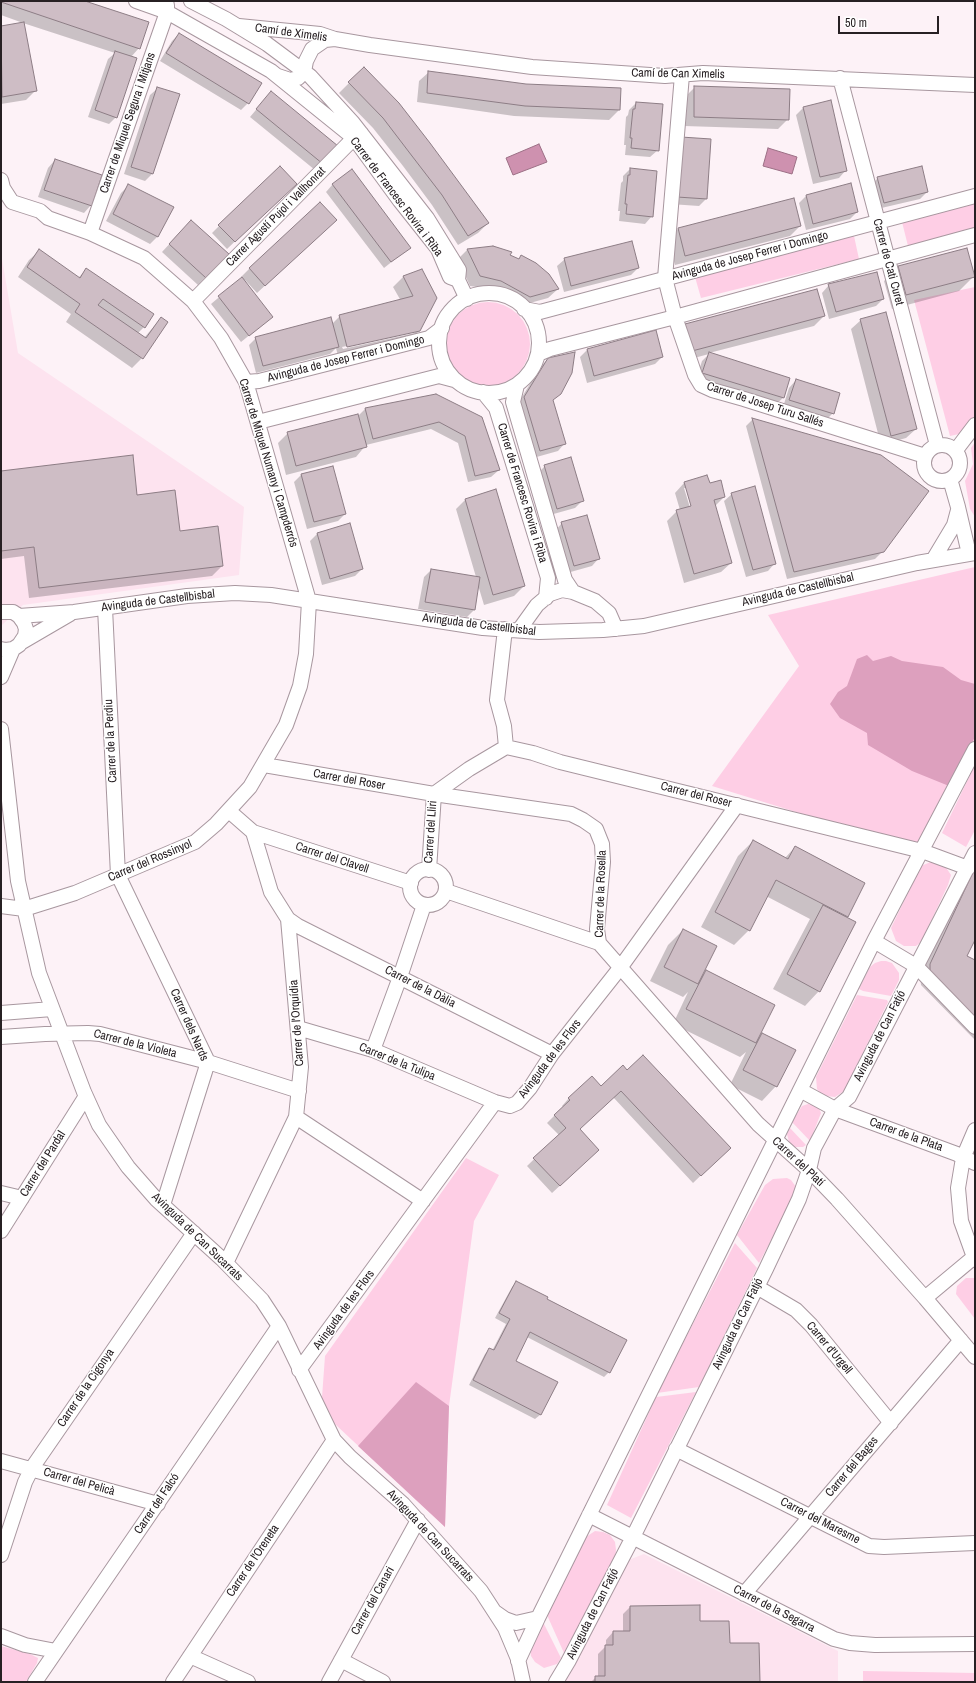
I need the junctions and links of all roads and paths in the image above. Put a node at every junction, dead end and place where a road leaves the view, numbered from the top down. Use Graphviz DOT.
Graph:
graph roads {
  1 [pos="136,1"];
  2 [pos="191,1"];
  3 [pos="164,6"];
  4 [pos="234,23"];
  5 [pos="212,31"];
  6 [pos="335,39"];
  7 [pos="304,72"];
  8 [pos="682,75"];
  9 [pos="276,76"];
  10 [pos="840,78"];
  11 [pos="975,85"];
  12 [pos="358,136"];
  13 [pos="1,180"];
  14 [pos="975,196"];
  15 [pos="40,211"];
  16 [pos="95,217"];
  17 [pos="878,222"];
  18 [pos="90,234"];
  19 [pos="975,235"];
  20 [pos="888,258"];
  21 [pos="665,278"];
  22 [pos="467,299"];
  23 [pos="193,301"];
  24 [pos="524,309"];
  25 [pos="675,317"];
  26 [pos="442,328"];
  27 [pos="538,354"];
  28 [pos="454,380"];
  29 [pos="246,382"];
  30 [pos="517,385"];
  31 [pos="482,392"];
  32 [pos="258,422"];
  33 [pos="975,425"];
  34 [pos="937,445"];
  35 [pos="956,450"];
  36 [pos="925,456"];
  37 [pos="950,479"];
  38 [pos="958,507"];
  39 [pos="975,529"];
  40 [pos="972,554"];
  41 [pos="933,560"];
  42 [pos="573,592"];
  43 [pos="546,598"];
  44 [pos="309,601"];
  45 [pos="104,608"];
  46 [pos="8,611"];
  47 [pos="74,612"];
  48 [pos="504,629"];
  49 [pos="616,629"];
  50 [pos="519,630"];
  51 [pos="9,649"];
  52 [pos="1,677"];
  53 [pos="1,729"];
  54 [pos="506,747"];
  55 [pos="975,749"];
  56 [pos="264,765"];
  57 [pos="434,794"];
  58 [pos="5,798"];
  59 [pos="737,805"];
  60 [pos="229,811"];
  61 [pos="583,820"];
  62 [pos="253,832"];
  63 [pos="922,851"];
  64 [pos="975,853"];
  65 [pos="968,868"];
  66 [pos="429,870"];
  67 [pos="118,875"];
  68 [pos="411,883"];
  69 [pos="446,891"];
  70 [pos="424,905"];
  71 [pos="1,906"];
  72 [pos="24,909"];
  73 [pos="288,919"];
  74 [pos="874,940"];
  75 [pos="599,943"];
  76 [pos="916,966"];
  77 [pos="620,968"];
  78 [pos="400,977"];
  79 [pos="52,1009"];
  80 [pos="1,1013"];
  81 [pos="975,1027"];
  82 [pos="298,1028"];
  83 [pos="62,1034"];
  84 [pos="1,1037"];
  85 [pos="373,1050"];
  86 [pos="552,1054"];
  87 [pos="208,1062"];
  88 [pos="800,1090"];
  89 [pos="299,1092"];
  90 [pos="86,1096"];
  91 [pos="495,1102"];
  92 [pos="835,1109"];
  93 [pos="296,1117"];
  94 [pos="975,1130"];
  95 [pos="775,1139"];
  96 [pos="969,1160"];
  97 [pos="809,1170"];
  98 [pos="1,1193"];
  99 [pos="22,1198"];
  100 [pos="423,1201"];
  101 [pos="163,1205"];
  102 [pos="1,1231"];
  103 [pos="194,1233"];
  104 [pos="974,1259"];
  105 [pos="226,1263"];
  106 [pos="757,1287"];
  107 [pos="925,1298"];
  108 [pos="279,1326"];
  109 [pos="961,1340"];
  110 [pos="975,1357"];
  111 [pos="300,1370"];
  112 [pos="891,1423"];
  113 [pos="334,1440"];
  114 [pos="676,1449"];
  115 [pos="1,1461"];
  116 [pos="32,1468"];
  117 [pos="158,1504"];
  118 [pos="589,1515"];
  119 [pos="811,1516"];
  120 [pos="418,1520"];
  121 [pos="633,1537"];
  122 [pos="975,1544"];
  123 [pos="1,1555"];
  124 [pos="744,1594"];
  125 [pos="494,1612"];
  126 [pos="538,1618"];
  127 [pos="1,1636"];
  128 [pos="975,1644"];
  129 [pos="56,1651"];
  130 [pos="190,1656"];
  131 [pos="341,1660"];
  132 [pos="518,1661"];
  133 [pos="35,1682"];
  134 [pos="173,1682"];
  135 [pos="248,1682"];
  136 [pos="329,1682"];
  137 [pos="383,1682"];
  138 [pos="523,1682"];
  139 [pos="556,1682"];
  1 -- 3 [label="street, Carrer de Francesc Rovira i Riba"];
  2 -- 4 [label="street, Carrer de Francesc Rovira i Riba"];
  3 -- 5 [label="street, Carrer de Francesc Rovira i Riba"];
  3 -- 16 [label="street, Carrer de Miquel Segura i Mitjans"];
  4 -- 5 [label="street"];
  4 -- 6 [label="street, Camí de Ximelis"];
  4 -- 7 [label="street, Carrer de Francesc Rovira i Riba"];
  5 -- 9 [label="street, Carrer de Francesc Rovira i Riba"];
  6 -- 7 [label="street, Camí de Ximelis"];
  6 -- 8 [label="street, Camí de Can Ximelis"];
  7 -- 9 [label="street"];
  7 -- 12 [label="street, Carrer de Francesc Rovira i Riba"];
  8 -- 10 [label="street, Camí de Can Ximelis"];
  8 -- 21 [label="street, Carrer de Josep Turu Sallés"];
  9 -- 12 [label="street, Carrer de Francesc Rovira i Riba"];
  10 -- 11 [label="street, Camí de Can Ximelis"];
  10 -- 17 [label="street, Carrer de Cati Curet"];
  12 -- 22 [label="street, Carrer de Francesc Rovira i Riba"];
  12 -- 23 [label="street, Carrer Agustí Pujol i Vallhonrat"];
  13 -- 15 [label="street, Carrer de Miquel Numany i Campderrós"];
  14 -- 17 [label="street, Avinguda de Josep Ferrer i Domingo"];
  15 -- 16 [label="street, Carrer de Miquel Numany i Campderrós"];
  15 -- 18 [label="street, Carrer de Miquel Numany i Campderrós"];
  16 -- 18 [label="street, Carrer de Miquel Segura i Mitjans"];
  17 -- 20 [label="street, Carrer de Cati Curet"];
  17 -- 21 [label="street, Avinguda de Josep Ferrer i Domingo"];
  18 -- 23 [label="street, Carrer de Miquel Numany i Campderrós"];
  19 -- 20 [label="street"];
  20 -- 25 [label="street"];
  20 -- 34 [label="street, Carrer de Cati Curet"];
  21 -- 24 [label="street, Avinguda de Josep Ferrer i Domingo"];
  21 -- 25 [label="street, Carrer de Josep Turu Sallés"];
  22 -- 24 [label="street"];
  22 -- 26 [label="street"];
  23 -- 29 [label="street, Carrer de Miquel Numany i Campderrós"];
  24 -- 27 [label="street"];
  25 -- 27 [label="street"];
  25 -- 36 [label="street, Carrer de Josep Turu Sallés"];
  26 -- 28 [label="street"];
  26 -- 29 [label="street, Avinguda de Josep Ferrer i Domingo"];
  27 -- 30 [label="street"];
  28 -- 31 [label="street"];
  28 -- 32 [label="street"];
  29 -- 32 [label="street, Carrer de Miquel Numany i Campderrós"];
  30 -- 31 [label="street"];
  30 -- 42 [label="street, Carrer de Francesc Rovira i Riba"];
  31 -- 43 [label="street, Carrer de Francesc Rovira i Riba"];
  32 -- 44 [label="street, Carrer de Miquel Numany i Campderrós"];
  33 -- 35 [label="street"];
  34 -- 35 [label="street"];
  34 -- 36 [label="street"];
  35 -- 37 [label="street"];
  36 -- 37 [label="street"];
  37 -- 38 [label="street"];
  38 -- 39 [label="street"];
  38 -- 40 [label="street"];
  38 -- 41 [label="street"];
  40 -- 41 [label="street, Avinguda de Castellbisbal"];
  41 -- 49 [label="street, Avinguda de Castellbisbal"];
  42 -- 43 [label="street"];
  42 -- 49 [label="street"];
  43 -- 50 [label="street"];
  44 -- 45 [label="street, Avinguda de Castellbisbal"];
  44 -- 48 [label="street, Avinguda de Castellbisbal"];
  44 -- 56 [label="street, Carrer del Rossinyol"];
  45 -- 47 [label="street, Avinguda de Castellbisbal"];
  45 -- 67 [label="street, Carrer de la Perdiu"];
  46 -- 47 [label="street, Avinguda de Castellbisbal"];
  46 -- 51 [label="street"];
  47 -- 51 [label="street, Avinguda de Castellbisbal"];
  48 -- 50 [label="street, Avinguda de Castellbisbal"];
  48 -- 54 [label="street"];
  49 -- 50 [label="street, Avinguda de Castellbisbal"];
  51 -- 52 [label="street"];
  53 -- 58 [label="street, Avinguda de Can Sucarrats"];
  54 -- 57 [label="street"];
  54 -- 59 [label="street, Carrer del Roser"];
  55 -- 63 [label="street"];
  56 -- 57 [label="street, Carrer del Roser"];
  56 -- 60 [label="street, Carrer del Rossinyol"];
  57 -- 61 [label="street, Carrer del Roser"];
  57 -- 66 [label="street, Carrer del Lliri"];
  58 -- 72 [label="street, Avinguda de Can Sucarrats"];
  59 -- 63 [label="street, Carrer del Roser"];
  59 -- 77 [label="street, Avinguda de les Flors"];
  60 -- 62 [label="street"];
  60 -- 67 [label="street, Carrer del Rossinyol"];
  61 -- 75 [label="street, Carrer de la Rosella"];
  62 -- 68 [label="street, Carrer del Clavell"];
  62 -- 73 [label="street, Carrer de l'Orquídia"];
  63 -- 65 [label="street, Carrer del Roser"];
  63 -- 74 [label="street"];
  64 -- 65 [label="street, Avinguda de Can Fatjó"];
  65 -- 76 [label="street, Avinguda de Can Fatjó"];
  66 -- 68 [label="street"];
  66 -- 69 [label="street"];
  67 -- 72 [label="street, Carrer del Rossinyol"];
  67 -- 87 [label="street, Carrer dels Nards"];
  68 -- 70 [label="street"];
  69 -- 70 [label="street"];
  69 -- 75 [label="street"];
  70 -- 78 [label="street"];
  71 -- 72 [label="street, Carrer del Rossinyol"];
  72 -- 79 [label="street, Avinguda de Can Sucarrats"];
  73 -- 78 [label="street, Carrer de la Dàlia"];
  73 -- 82 [label="street, Carrer de l'Orquídia"];
  74 -- 76 [label="street"];
  74 -- 88 [label="street"];
  75 -- 77 [label="street, Carrer de la Rosella"];
  76 -- 81 [label="street"];
  76 -- 92 [label="street, Avinguda de Can Fatjó"];
  77 -- 86 [label="street, Avinguda de les Flors"];
  77 -- 95 [label="street, Carrer del Platí"];
  78 -- 85 [label="street"];
  78 -- 86 [label="street, Carrer de la Dàlia"];
  79 -- 80 [label="street"];
  79 -- 83 [label="street, Avinguda de Can Sucarrats"];
  82 -- 85 [label="street, Carrer de la Tulipa"];
  82 -- 89 [label="street, Carrer de l'Orquídia"];
  83 -- 84 [label="street, Carrer de la Violeta"];
  83 -- 87 [label="street, Carrer de la Violeta"];
  83 -- 90 [label="street, Avinguda de Can Sucarrats"];
  85 -- 91 [label="street, Carrer de la Tulipa"];
  86 -- 91 [label="street, Avinguda de les Flors"];
  87 -- 89 [label="street, Carrer de la Violeta"];
  87 -- 101 [label="street, Carrer dels Nards"];
  88 -- 92 [label="street, Carrer de la Plata"];
  88 -- 95 [label="street"];
  89 -- 93 [label="street, Carrer de l'Orquídia"];
  90 -- 99 [label="street, Carrer del Pardal"];
  90 -- 101 [label="street, Avinguda de Can Sucarrats"];
  91 -- 100 [label="street, Avinguda de les Flors"];
  92 -- 96 [label="street, Carrer de la Plata"];
  92 -- 97 [label="street, Avinguda de Can Fatjó"];
  93 -- 100 [label="street"];
  93 -- 105 [label="street, Carrer de l'Orquídia"];
  94 -- 96 [label="street"];
  95 -- 97 [label="street, Carrer del Platí"];
  95 -- 118 [label="street"];
  96 -- 104 [label="street"];
  97 -- 106 [label="street, Avinguda de Can Fatjó"];
  97 -- 107 [label="street, Carrer del Platí"];
  98 -- 99 [label="street"];
  99 -- 102 [label="street, Carrer del Pardal"];
  100 -- 111 [label="street, Avinguda de les Flors"];
  101 -- 103 [label="street, Avinguda de Can Sucarrats"];
  103 -- 105 [label="street, Avinguda de Can Sucarrats"];
  103 -- 116 [label="street, Carrer de la Cigonya"];
  104 -- 107 [label="street"];
  105 -- 108 [label="street, Avinguda de Can Sucarrats"];
  106 -- 112 [label="street, Carrer d'Urgell"];
  106 -- 114 [label="street, Avinguda de Can Fatjó"];
  107 -- 109 [label="street, Carrer del Platí"];
  108 -- 111 [label="street, Avinguda de Can Sucarrats"];
  108 -- 117 [label="street, Carrer del Falcó"];
  109 -- 110 [label="street, Carrer del Platí"];
  109 -- 112 [label="street, Carrer del Bages"];
  111 -- 113 [label="street, Avinguda de Can Sucarrats"];
  112 -- 119 [label="street, Carrer del Bages"];
  113 -- 120 [label="street, Avinguda de Can Sucarrats"];
  113 -- 130 [label="street, Carrer de l'Oreneta"];
  114 -- 119 [label="street, Carrer del Maresme"];
  114 -- 121 [label="street, Avinguda de Can Fatjó"];
  115 -- 116 [label="street, Carrer del Pelicà"];
  116 -- 117 [label="street, Carrer del Pelicà"];
  116 -- 123 [label="street, Carrer de la Cigonya"];
  117 -- 129 [label="street, Carrer del Falcó"];
  118 -- 121 [label="street, Carrer de la Segarra"];
  118 -- 126 [label="street"];
  119 -- 122 [label="street, Carrer del Maresme"];
  119 -- 124 [label="street, Carrer del Bages"];
  120 -- 125 [label="street, Avinguda de Can Sucarrats"];
  120 -- 131 [label="street, Carrer del Canari"];
  121 -- 124 [label="street, Carrer de la Segarra"];
  121 -- 139 [label="street, Avinguda de Can Fatjó"];
  124 -- 128 [label="street, Carrer de la Segarra"];
  125 -- 126 [label="street"];
  125 -- 132 [label="street, Avinguda de Can Sucarrats"];
  126 -- 132 [label="street"];
  127 -- 129 [label="street"];
  129 -- 133 [label="street, Carrer del Falcó"];
  130 -- 134 [label="street, Carrer de l'Oreneta"];
  130 -- 135 [label="street"];
  131 -- 136 [label="street, Carrer del Canari"];
  131 -- 137 [label="street"];
  132 -- 138 [label="street, Avinguda de Can Sucarrats"];
}
